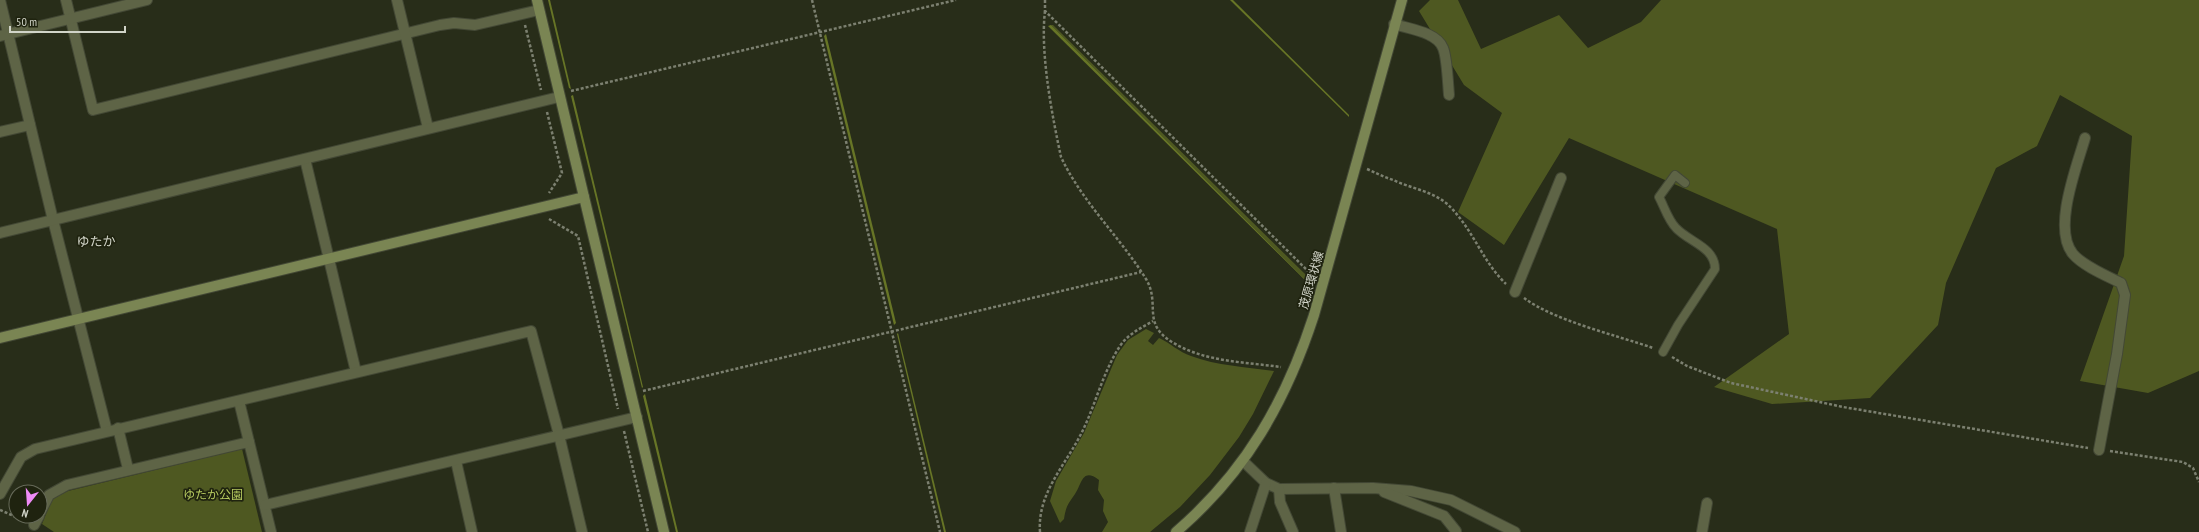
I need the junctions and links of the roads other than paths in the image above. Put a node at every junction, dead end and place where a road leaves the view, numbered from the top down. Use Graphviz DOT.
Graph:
graph roads {
  1 [pos="0,0"];
  2 [pos="66,0"];
  3 [pos="147,0"];
  4 [pos="397,0"];
  5 [pos="1402,0"];
  6 [pos="538,5"];
  7 [pos="70,18"];
  8 [pos="1394,24"];
  9 [pos="4,35"];
  10 [pos="405,35"];
  11 [pos="1449,95"];
  12 [pos="559,96"];
  13 [pos="30,125"];
  14 [pos="428,128"];
  15 [pos="0,132"];
  16 [pos="2085,138"];
  17 [pos="305,159"];
  18 [pos="1561,178"];
  19 [pos="1686,182"];
  20 [pos="584,197"];
  21 [pos="53,220"];
  22 [pos="0,233"];
  23 [pos="329,260"];
  24 [pos="1515,292"];
  25 [pos="78,320"];
  26 [pos="0,338"];
  27 [pos="1663,352"];
  28 [pos="356,372"];
  29 [pos="239,401"];
  30 [pos="636,416"];
  31 [pos="118,428"];
  32 [pos="107,431"];
  33 [pos="559,435"];
  34 [pos="249,442"];
  35 [pos="2099,450"];
  36 [pos="456,461"];
  37 [pos="1243,461"];
  38 [pos="128,469"];
  39 [pos="1266,483"];
  40 [pos="1334,488"];
  41 [pos="1373,488"];
  42 [pos="1279,489"];
  43 [pos="0,494"];
  44 [pos="48,497"];
  45 [pos="1707,503"];
  46 [pos="265,505"];
  47 [pos="1456,531"];
  48 [pos="271,532"];
  49 [pos="472,532"];
  50 [pos="582,532"];
  51 [pos="664,532"];
  52 [pos="1176,532"];
  53 [pos="1250,532"];
  54 [pos="1293,532"];
  55 [pos="1340,532"];
  56 [pos="1515,532"];
  57 [pos="1702,532"];
  1 -- 9 [label="street"];
  2 -- 7 [label="street"];
  3 -- 7 [label="street"];
  4 -- 10 [label="street"];
  5 -- 8 [label="street, 茂原環状線"];
  6 -- 10 [label="street"];
  6 -- 12 [label="street"];
  7 -- 9 [label="street"];
  7 -- 10 [label="street"];
  8 -- 11 [label="street"];
  8 -- 37 [label="street, 茂原環状線"];
  9 -- 13 [label="street"];
  10 -- 14 [label="street"];
  12 -- 14 [label="street"];
  12 -- 20 [label="street"];
  13 -- 15 [label="street"];
  13 -- 21 [label="street"];
  14 -- 17 [label="street"];
  16 -- 35 [label="street"];
  17 -- 21 [label="street"];
  17 -- 23 [label="street"];
  18 -- 24 [label="street"];
  19 -- 27 [label="lane"];
  20 -- 23 [label="street"];
  20 -- 30 [label="street"];
  21 -- 22 [label="street"];
  21 -- 25 [label="street"];
  23 -- 25 [label="street"];
  23 -- 28 [label="street"];
  25 -- 26 [label="street"];
  25 -- 32 [label="street"];
  28 -- 29 [label="street"];
  28 -- 33 [label="street"];
  29 -- 31 [label="street"];
  29 -- 34 [label="street"];
  30 -- 33 [label="street"];
  30 -- 51 [label="street"];
  31 -- 32 [label="street"];
  31 -- 38 [label="street"];
  32 -- 43 [label="street"];
  33 -- 36 [label="street"];
  33 -- 50 [label="street"];
  34 -- 38 [label="street"];
  34 -- 46 [label="street"];
  36 -- 46 [label="street"];
  36 -- 49 [label="street"];
  37 -- 39 [label="street"];
  37 -- 52 [label="street, 茂原環状線"];
  38 -- 44 [label="street"];
  39 -- 42 [label="street"];
  39 -- 53 [label="street"];
  40 -- 41 [label="street"];
  40 -- 42 [label="street"];
  40 -- 55 [label="street"];
  41 -- 47 [label="street"];
  41 -- 56 [label="street"];
  42 -- 54 [label="street"];
  45 -- 57 [label="street"];
  46 -- 48 [label="street"];
}
